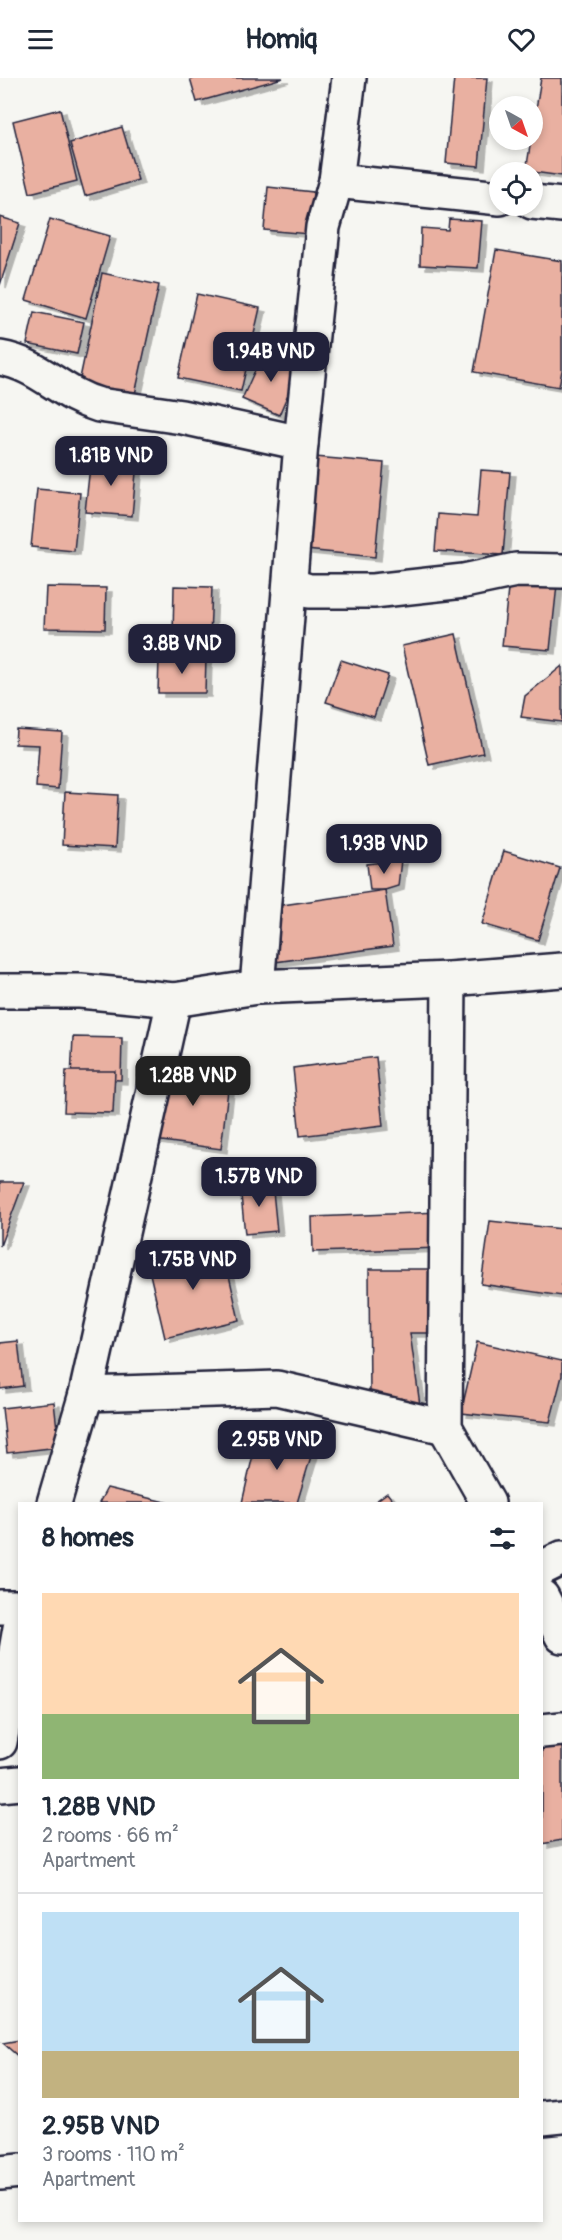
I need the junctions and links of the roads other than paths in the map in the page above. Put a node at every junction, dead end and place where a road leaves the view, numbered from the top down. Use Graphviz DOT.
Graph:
graph roads {
  1 [pos="350,78"];
  2 [pos="336,181"];
  3 [pos="489,197"];
  4 [pos="543,203"];
  5 [pos="562,205"];
  6 [pos="0,358"];
  7 [pos="301,443"];
  8 [pos="562,571"];
  9 [pos="290,585"];
  10 [pos="562,970"];
  11 [pos="449,979"];
  12 [pos="257,987"];
  13 [pos="0,991"];
  14 [pos="174,1000"];
  15 [pos="86,1394"];
  16 [pos="445,1427"];
  17 [pos="54,1502"];
  18 [pos="487,1502"];
  19 [pos="562,1558"];
  20 [pos="543,1568"];
  21 [pos="543,1599"];
  22 [pos="0,1607"];
  23 [pos="18,1607"];
  24 [pos="562,1636"];
  25 [pos="18,1639"];
  26 [pos="562,1729"];
  27 [pos="543,1731"];
  28 [pos="0,1742"];
  29 [pos="18,1783"];
  30 [pos="0,1785"];
  31 [pos="562,2116"];
  32 [pos="543,2118"];
  33 [pos="18,2171"];
  34 [pos="0,2173"];
  1 -- 2 [label="street"];
  2 -- 3 [label="street"];
  2 -- 7 [label="street"];
  4 -- 5 [label="street"];
  6 -- 7 [label="street"];
  7 -- 9 [label="street"];
  8 -- 9 [label="street"];
  9 -- 12 [label="street"];
  10 -- 11 [label="street"];
  11 -- 12 [label="street"];
  11 -- 16 [label="street"];
  12 -- 14 [label="street"];
  13 -- 14 [label="street"];
  14 -- 15 [label="street"];
  15 -- 16 [label="street"];
  15 -- 17 [label="street"];
  16 -- 18 [label="street"];
  19 -- 20 [label="street"];
  21 -- 24 [label="street"];
  22 -- 23 [label="street"];
  25 -- 28 [label="street"];
  26 -- 27 [label="street"];
  29 -- 30 [label="street"];
  31 -- 32 [label="street"];
  33 -- 34 [label="street"];
}
